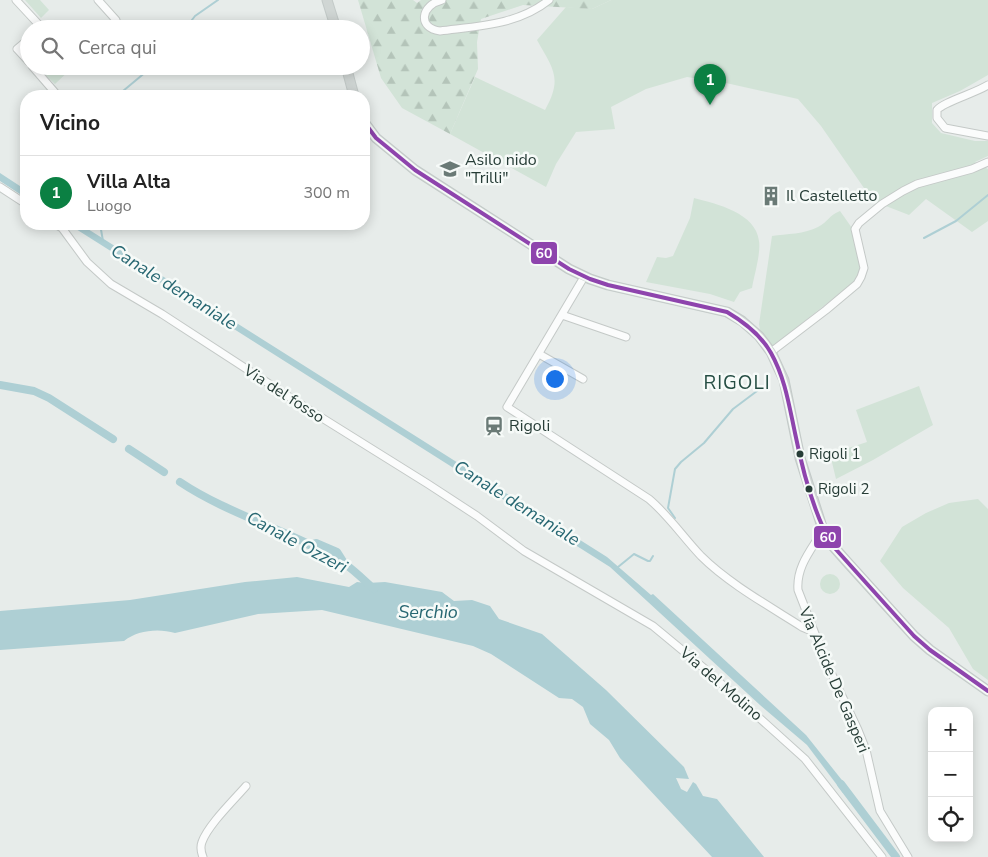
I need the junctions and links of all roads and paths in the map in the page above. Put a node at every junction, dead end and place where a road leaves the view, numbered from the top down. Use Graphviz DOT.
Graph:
graph roads {
  1 [pos="16,0"];
  2 [pos="98,0"];
  3 [pos="327,0"];
  4 [pos="442,0"];
  5 [pos="549,0"];
  6 [pos="35,20"];
  7 [pos="116,20"];
  8 [pos="333,20"];
  9 [pos="40,75"];
  10 [pos="348,75"];
  11 [pos="988,85"];
  12 [pos="53,90"];
  13 [pos="352,90"];
  14 [pos="370,130"];
  15 [pos="988,136"];
  16 [pos="988,162"];
  17 [pos="0,187"];
  18 [pos="20,200"];
  19 [pos="63,230"];
  20 [pos="584,277"];
  21 [pos="562,315"];
  22 [pos="626,337"];
  23 [pos="771,352"];
  24 [pos="539,354"];
  25 [pos="583,380"];
  26 [pos="823,530"];
  27 [pos="524,551"];
  28 [pos="814,632"];
  29 [pos="988,692"];
  30 [pos="246,786"];
  31 [pos="203,857"];
  32 [pos="882,857"];
  33 [pos="908,857"];
  1 -- 6 [label="street"];
  2 -- 7 [label="street"];
  3 -- 8 [label="main road"];
  4 -- 5 [label="street"];
  9 -- 12 [label="street"];
  10 -- 13 [label="main road"];
  11 -- 15 [label="street"];
  14 -- 20 [label="main road"];
  16 -- 23 [label="street"];
  17 -- 18 [label="street"];
  19 -- 27 [label="street, Via del fosso"];
  20 -- 21 [label="street"];
  20 -- 23 [label="main road"];
  21 -- 22 [label="street"];
  21 -- 24 [label="street"];
  23 -- 26 [label="main road"];
  24 -- 25 [label="street"];
  24 -- 28 [label="street"];
  26 -- 28 [label="street, Via Alcide De Gasperi"];
  26 -- 29 [label="main road"];
  27 -- 32 [label="street, Via del Molino"];
  28 -- 33 [label="street, Via Alcide De Gasperi"];
  30 -- 31 [label="street"];
}
